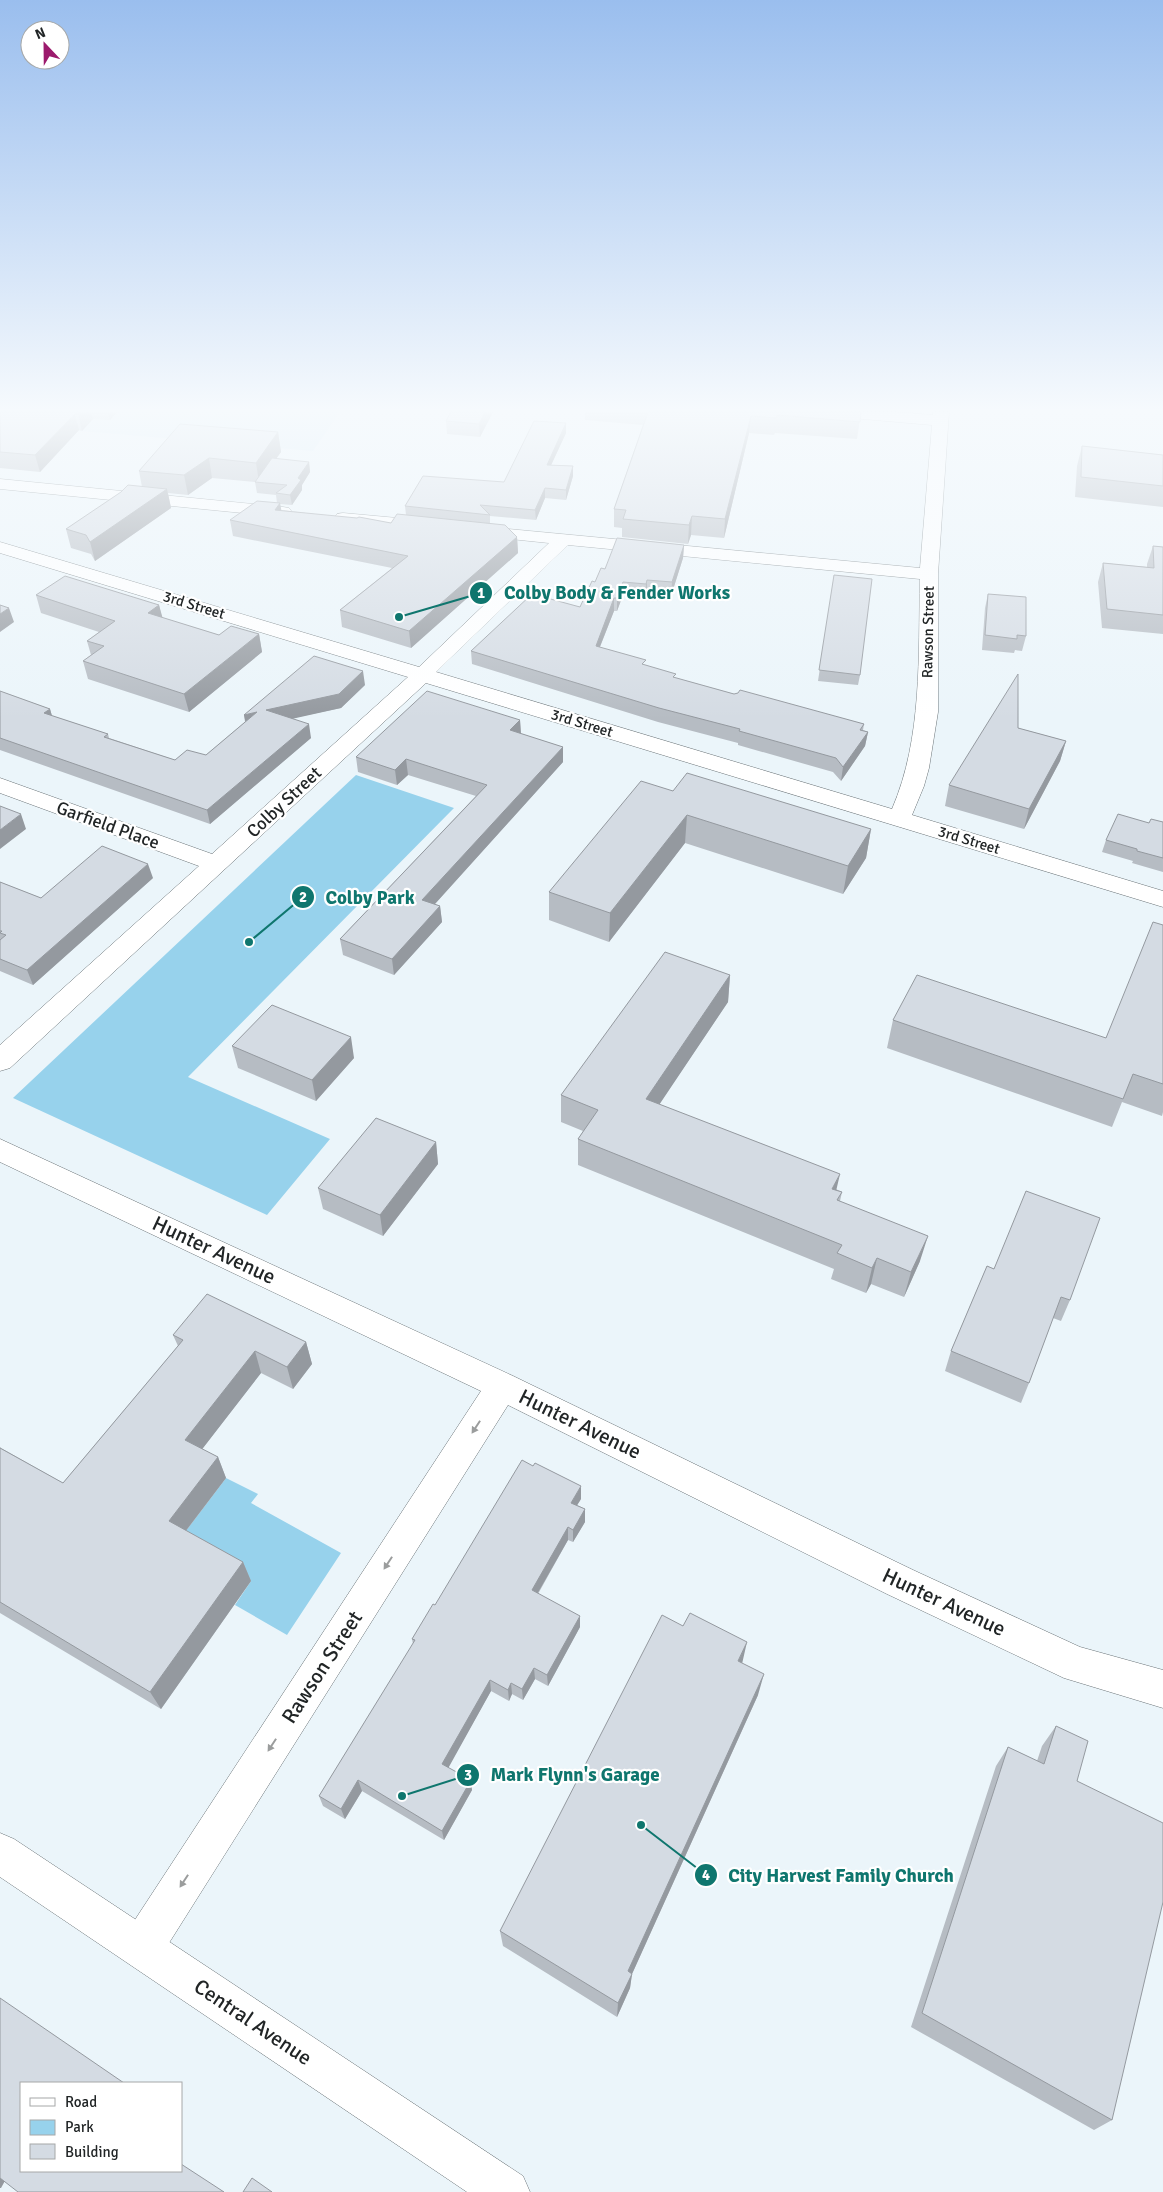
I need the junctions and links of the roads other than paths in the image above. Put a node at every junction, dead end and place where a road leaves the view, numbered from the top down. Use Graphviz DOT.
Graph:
graph roads {
  1 [pos="933,514"];
  2 [pos="326,516"];
  3 [pos="564,539"];
  4 [pos="0,547"];
  5 [pos="929,574"];
  6 [pos="422,675"];
  7 [pos="0,785"];
  8 [pos="899,819"];
  9 [pos="216,864"];
  10 [pos="1163,899"];
  11 [pos="0,1061"];
  12 [pos="0,1150"];
  13 [pos="502,1386"];
  14 [pos="1163,1689"];
  15 [pos="0,1853"];
  16 [pos="142,1948"];
  17 [pos="507,2192"];
  1 -- 5 [label="street, Rawson Street"];
  2 -- 3 [label="street"];
  3 -- 5 [label="street"];
  3 -- 6 [label="street, Colby Street"];
  4 -- 6 [label="street, 3rd Street"];
  5 -- 8 [label="street, Rawson Street"];
  6 -- 8 [label="street, 3rd Street"];
  6 -- 9 [label="street, Colby Street"];
  7 -- 9 [label="street, Garfield Place"];
  8 -- 10 [label="street, 3rd Street"];
  9 -- 11 [label="street, Colby Street"];
  12 -- 13 [label="street, Hunter Avenue"];
  13 -- 14 [label="street, Hunter Avenue"];
  13 -- 16 [label="street, Rawson Street, one-way"];
  15 -- 16 [label="street, Central Avenue"];
  16 -- 17 [label="street, Central Avenue"];
}
